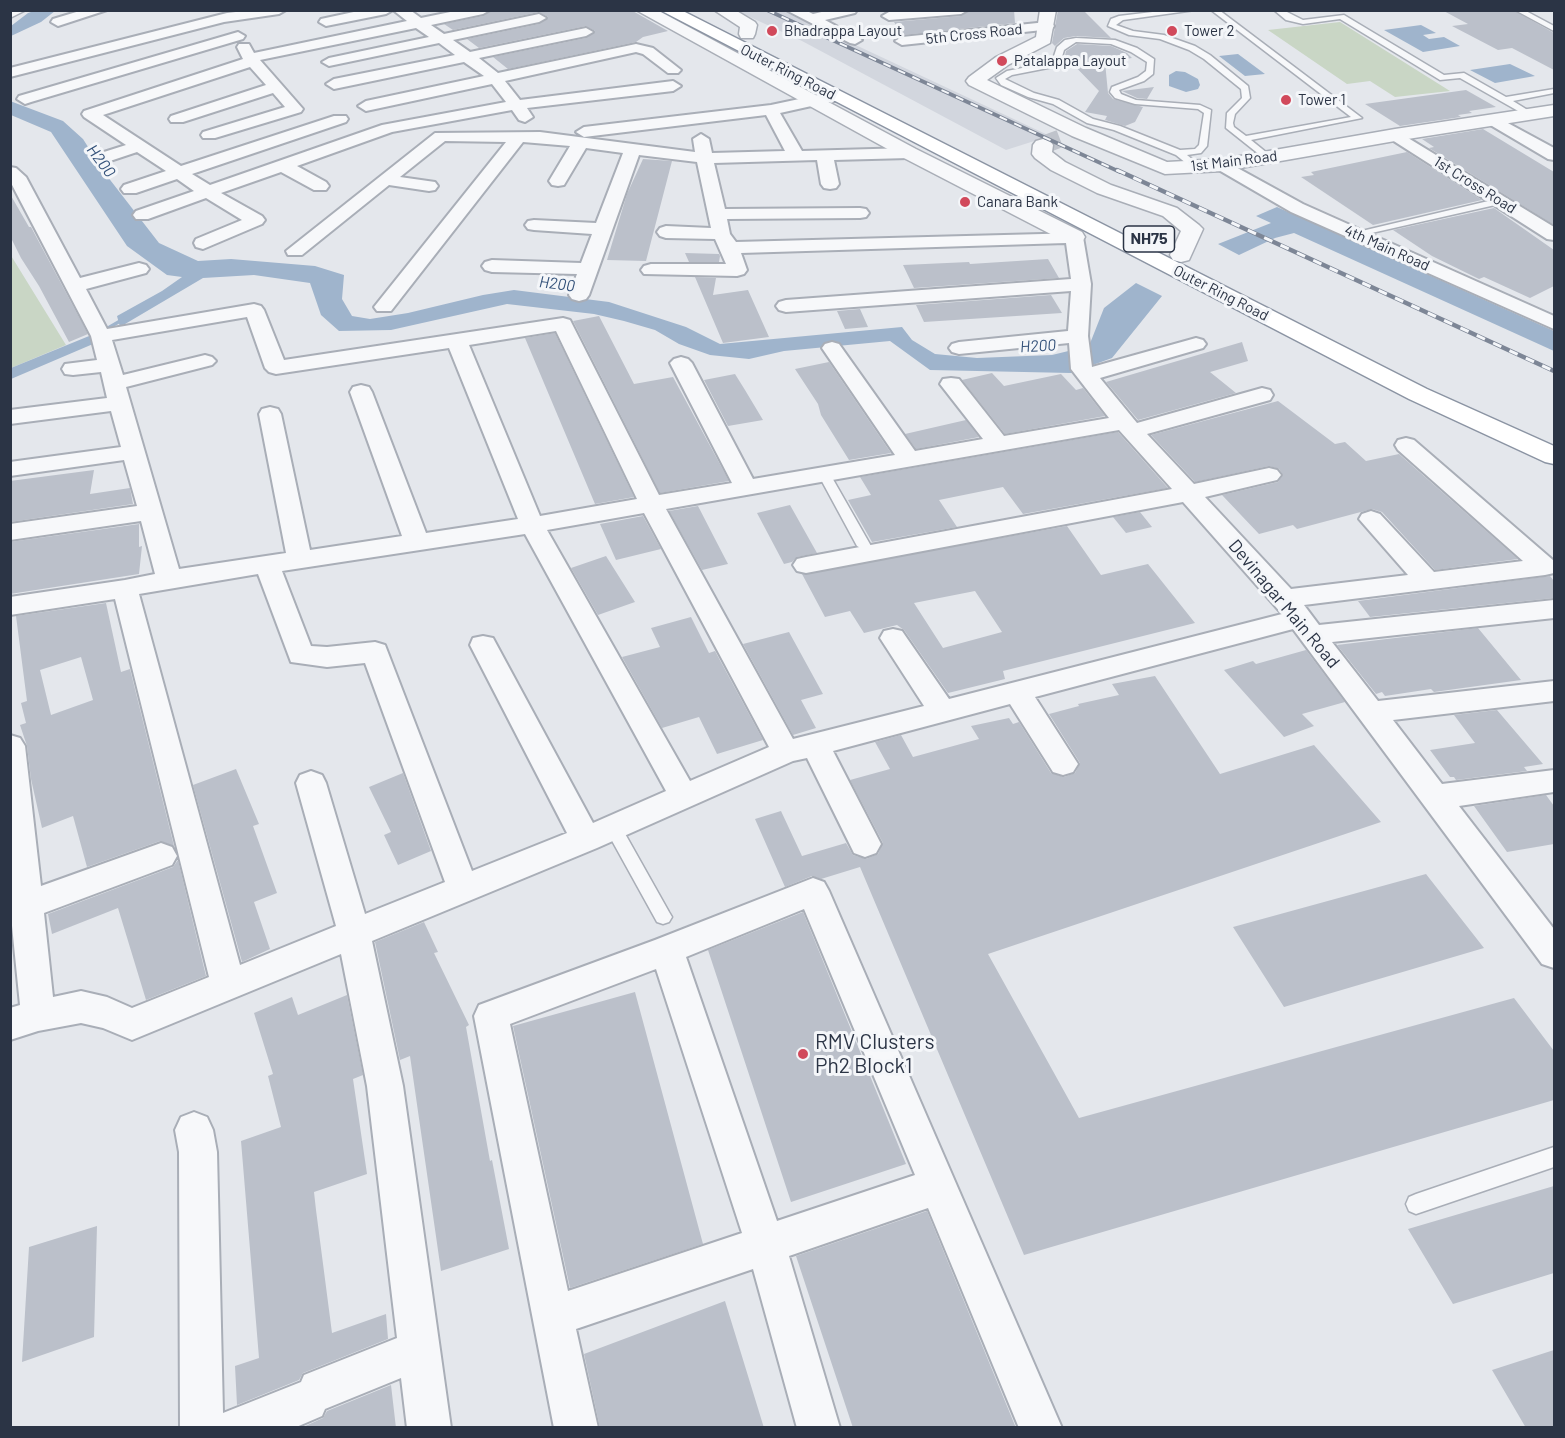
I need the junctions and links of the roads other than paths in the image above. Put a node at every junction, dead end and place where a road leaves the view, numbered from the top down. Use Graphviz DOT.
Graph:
graph roads {
  1 [pos="18,10"];
  2 [pos="100,10"];
  3 [pos="279,10"];
  4 [pos="386,10"];
  5 [pos="400,10"];
  6 [pos="483,10"];
  7 [pos="644,10"];
  8 [pos="668,10"];
  9 [pos="699,10"];
  10 [pos="722,10"];
  11 [pos="793,10"];
  12 [pos="849,10"];
  13 [pos="961,10"];
  14 [pos="1192,10"];
  15 [pos="1214,10"];
  16 [pos="1277,10"];
  17 [pos="1518,10"];
  18 [pos="10,13"];
  19 [pos="227,15"];
  20 [pos="889,16"];
  21 [pos="539,18"];
  22 [pos="1047,18"];
  23 [pos="811,19"];
  24 [pos="58,22"];
  25 [pos="326,22"];
  26 [pos="421,24"];
  27 [pos="1554,29"];
  28 [pos="586,32"];
  29 [pos="238,36"];
  30 [pos="444,40"];
  31 [pos="855,40"];
  32 [pos="730,41"];
  33 [pos="902,41"];
  34 [pos="468,57"];
  35 [pos="252,59"];
  36 [pos="329,62"];
  37 [pos="10,73"];
  38 [pos="496,79"];
  39 [pos="334,84"];
  40 [pos="276,87"];
  41 [pos="1554,92"];
  42 [pos="25,99"];
  43 [pos="826,100"];
  44 [pos="1505,100"];
  45 [pos="516,105"];
  46 [pos="366,106"];
  47 [pos="771,110"];
  48 [pos="1554,111"];
  49 [pos="1530,114"];
  50 [pos="177,118"];
  51 [pos="340,119"];
  52 [pos="696,119"];
  53 [pos="1493,120"];
  54 [pos="209,135"];
  55 [pos="1395,135"];
  56 [pos="518,137"];
  57 [pos="540,137"];
  58 [pos="1244,139"];
  59 [pos="580,142"];
  60 [pos="1043,145"];
  61 [pos="139,146"];
  62 [pos="633,149"];
  63 [pos="909,153"];
  64 [pos="1179,153"];
  65 [pos="1554,155"];
  66 [pos="110,156"];
  67 [pos="825,156"];
  68 [pos="797,157"];
  69 [pos="1268,157"];
  70 [pos="706,158"];
  71 [pos="282,165"];
  72 [pos="1223,165"];
  73 [pos="1196,166"];
  74 [pos="10,172"];
  75 [pos="179,172"];
  76 [pos="387,180"];
  77 [pos="558,181"];
  78 [pos="830,184"];
  79 [pos="320,186"];
  80 [pos="429,186"];
  81 [pos="130,189"];
  82 [pos="209,191"];
  83 [pos="1501,201"];
  84 [pos="860,213"];
  85 [pos="717,214"];
  86 [pos="142,215"];
  87 [pos="534,225"];
  88 [pos="603,229"];
  89 [pos="666,232"];
  90 [pos="1354,234"];
  91 [pos="1554,235"];
  92 [pos="1074,237"];
  93 [pos="725,241"];
  94 [pos="203,243"];
  95 [pos="295,251"];
  96 [pos="1182,255"];
  97 [pos="492,266"];
  98 [pos="139,269"];
  99 [pos="587,269"];
  100 [pos="651,270"];
  101 [pos="1081,284"];
  102 [pos="74,286"];
  103 [pos="579,295"];
  104 [pos="786,306"];
  105 [pos="384,307"];
  106 [pos="1554,323"];
  107 [pos="101,336"];
  108 [pos="457,341"];
  109 [pos="1196,344"];
  110 [pos="832,348"];
  111 [pos="959,348"];
  112 [pos="1081,356"];
  113 [pos="205,361"];
  114 [pos="681,363"];
  115 [pos="73,369"];
  116 [pos="114,384"];
  117 [pos="951,384"];
  118 [pos="361,392"];
  119 [pos="1262,394"];
  120 [pos="270,414"];
  121 [pos="10,417"];
  122 [pos="1128,426"];
  123 [pos="1554,434"];
  124 [pos="998,443"];
  125 [pos="1406,445"];
  126 [pos="133,452"];
  127 [pos="1554,456"];
  128 [pos="909,459"];
  129 [pos="10,469"];
  130 [pos="824,474"];
  131 [pos="1269,475"];
  132 [pos="746,488"];
  133 [pos="1189,493"];
  134 [pos="652,505"];
  135 [pos="150,512"];
  136 [pos="1371,519"];
  137 [pos="532,525"];
  138 [pos="10,532"];
  139 [pos="417,543"];
  140 [pos="864,546"];
  141 [pos="300,560"];
  142 [pos="267,565"];
  143 [pos="806,565"];
  144 [pos="169,579"];
  145 [pos="1429,582"];
  146 [pos="125,589"];
  147 [pos="10,606"];
  148 [pos="1554,609"];
  149 [pos="1299,617"];
  150 [pos="893,638"];
  151 [pos="483,645"];
  152 [pos="1554,691"];
  153 [pos="1017,692"];
  154 [pos="942,711"];
  155 [pos="1371,712"];
  156 [pos="815,744"];
  157 [pos="10,746"];
  158 [pos="786,752"];
  159 [pos="1063,764"];
  160 [pos="1554,781"];
  161 [pos="311,783"];
  162 [pos="684,797"];
  163 [pos="1435,797"];
  164 [pos="613,828"];
  165 [pos="586,839"];
  166 [pos="866,843"];
  167 [pos="161,856"];
  168 [pos="463,889"];
  169 [pos="27,905"];
  170 [pos="354,933"];
  171 [pos="665,934"];
  172 [pos="1554,954"];
  173 [pos="228,984"];
  174 [pos="24,1020"];
  175 [pos="194,1130"];
  176 [pos="1554,1157"];
  177 [pos="938,1186"];
  178 [pos="1416,1204"];
  179 [pos="766,1246"];
  180 [pos="553,1317"];
  181 [pos="419,1350"];
  182 [pos="202,1428"];
  183 [pos="238,1428"];
  184 [pos="429,1428"];
  185 [pos="576,1428"];
  186 [pos="819,1428"];
  187 [pos="1041,1428"];
  1 -- 18 [label="street"];
  2 -- 24 [label="street"];
  3 -- 19 [label="street"];
  4 -- 25 [label="street"];
  5 -- 26 [label="street"];
  6 -- 26 [label="street"];
  7 -- 32 [label="street"];
  8 -- 32 [label="highway, NH75"];
  9 -- 32 [label="highway, NH75"];
  10 -- 32 [label="street"];
  11 -- 23 [label="street"];
  12 -- 23 [label="street"];
  13 -- 20 [label="street"];
  14 -- 58 [label="lane"];
  15 -- 58 [label="lane"];
  16 -- 44 [label="lane"];
  17 -- 27 [label="lane"];
  19 -- 29 [label="street"];
  19 -- 37 [label="street"];
  21 -- 30 [label="street"];
  22 -- 33 [label="street, 5th Cross Road"];
  22 -- 73 [label="street, 1st Main Road"];
  23 -- 31 [label="street"];
  26 -- 30 [label="street"];
  26 -- 35 [label="street"];
  28 -- 34 [label="street"];
  29 -- 35 [label="street"];
  29 -- 42 [label="street"];
  30 -- 34 [label="street"];
  30 -- 36 [label="street"];
  32 -- 43 [label="highway, Outer Ring Road / NH75"];
  32 -- 96 [label="highway, Outer Ring Road / NH75"];
  34 -- 38 [label="street"];
  34 -- 39 [label="street"];
  35 -- 40 [label="street"];
  35 -- 61 [label="street"];
  38 -- 45 [label="street"];
  38 -- 45 [label="street"];
  38 -- 46 [label="street"];
  40 -- 50 [label="street"];
  40 -- 54 [label="street"];
  41 -- 44 [label="lane"];
  43 -- 47 [label="street"];
  43 -- 63 [label="street"];
  43 -- 127 [label="highway, Outer Ring Road / NH75"];
  44 -- 49 [label="lane"];
  45 -- 57 [label="street"];
  45 -- 71 [label="street"];
  47 -- 52 [label="street"];
  47 -- 68 [label="street"];
  48 -- 49 [label="street, 1st Main Road"];
  49 -- 53 [label="street, 1st Main Road"];
  51 -- 75 [label="street"];
  52 -- 57 [label="street"];
  52 -- 70 [label="street"];
  53 -- 55 [label="street, 1st Main Road"];
  53 -- 65 [label="street"];
  55 -- 69 [label="street, 1st Main Road"];
  55 -- 83 [label="street, 1st Cross Road"];
  56 -- 57 [label="street"];
  56 -- 76 [label="street"];
  56 -- 105 [label="street"];
  57 -- 59 [label="street"];
  58 -- 69 [label="lane"];
  59 -- 62 [label="street"];
  59 -- 77 [label="street"];
  60 -- 96 [label="street"];
  61 -- 66 [label="street"];
  61 -- 75 [label="street"];
  62 -- 70 [label="street"];
  62 -- 88 [label="street"];
  63 -- 67 [label="street"];
  63 -- 92 [label="street"];
  64 -- 64 [label="lane"];
  64 -- 73 [label="lane"];
  67 -- 68 [label="street"];
  67 -- 78 [label="street"];
  68 -- 70 [label="street"];
  69 -- 72 [label="street, 1st Main Road"];
  70 -- 85 [label="street"];
  71 -- 79 [label="street"];
  71 -- 82 [label="street"];
  72 -- 73 [label="street, 1st Main Road"];
  72 -- 90 [label="street, 4th Main Road"];
  74 -- 102 [label="street"];
  75 -- 81 [label="street"];
  75 -- 82 [label="street"];
  76 -- 80 [label="street"];
  76 -- 95 [label="street"];
  82 -- 86 [label="street"];
  82 -- 94 [label="street"];
  83 -- 90 [label="lane"];
  83 -- 91 [label="street, 1st Cross Road"];
  84 -- 85 [label="street"];
  85 -- 93 [label="street"];
  87 -- 88 [label="street"];
  88 -- 99 [label="street"];
  89 -- 93 [label="street"];
  90 -- 106 [label="street, 4th Main Road"];
  92 -- 93 [label="street"];
  92 -- 101 [label="street"];
  93 -- 100 [label="street"];
  96 -- 123 [label="highway, Outer Ring Road / NH75"];
  97 -- 99 [label="street"];
  98 -- 102 [label="street"];
  99 -- 103 [label="street"];
  101 -- 104 [label="street"];
  101 -- 112 [label="street"];
  102 -- 107 [label="street"];
  107 -- 108 [label="street"];
  107 -- 116 [label="street"];
  108 -- 134 [label="street"];
  108 -- 137 [label="street"];
  109 -- 112 [label="street"];
  110 -- 128 [label="street"];
  111 -- 112 [label="street"];
  112 -- 122 [label="street, Devinagar Main Road"];
  113 -- 116 [label="street"];
  114 -- 132 [label="street"];
  115 -- 116 [label="street"];
  116 -- 121 [label="street"];
  116 -- 126 [label="street"];
  117 -- 124 [label="street"];
  118 -- 139 [label="street"];
  119 -- 122 [label="street"];
  120 -- 141 [label="street"];
  122 -- 124 [label="street"];
  122 -- 133 [label="street, Devinagar Main Road"];
  124 -- 128 [label="street"];
  125 -- 145 [label="street"];
  126 -- 129 [label="street"];
  126 -- 135 [label="street"];
  128 -- 130 [label="street"];
  130 -- 132 [label="street"];
  130 -- 140 [label="lane"];
  131 -- 133 [label="street"];
  132 -- 134 [label="street"];
  133 -- 143 [label="street"];
  133 -- 149 [label="street, Devinagar Main Road"];
  134 -- 137 [label="street"];
  134 -- 158 [label="street"];
  135 -- 138 [label="street"];
  135 -- 144 [label="street"];
  136 -- 145 [label="street"];
  137 -- 139 [label="street"];
  137 -- 162 [label="street"];
  139 -- 141 [label="street"];
  141 -- 142 [label="street"];
  142 -- 144 [label="street"];
  142 -- 168 [label="street"];
  144 -- 146 [label="street"];
  145 -- 149 [label="street"];
  146 -- 147 [label="street"];
  146 -- 173 [label="street"];
  148 -- 149 [label="street"];
  149 -- 153 [label="street"];
  149 -- 155 [label="street, Devinagar Main Road"];
  150 -- 154 [label="street"];
  151 -- 165 [label="street"];
  152 -- 155 [label="street"];
  153 -- 154 [label="street"];
  153 -- 159 [label="street"];
  154 -- 156 [label="street"];
  155 -- 163 [label="street, Devinagar Main Road"];
  156 -- 158 [label="street"];
  156 -- 166 [label="street"];
  157 -- 169 [label="street"];
  158 -- 162 [label="street"];
  160 -- 163 [label="street"];
  161 -- 170 [label="street"];
  162 -- 164 [label="street"];
  163 -- 172 [label="street, Devinagar Main Road"];
  164 -- 165 [label="street"];
  164 -- 171 [label="lane"];
  165 -- 168 [label="street"];
  167 -- 169 [label="street"];
  168 -- 170 [label="street"];
  169 -- 174 [label="street"];
  170 -- 173 [label="street"];
  170 -- 181 [label="street"];
  171 -- 177 [label="street"];
  171 -- 179 [label="street"];
  171 -- 180 [label="street"];
  173 -- 174 [label="street"];
  175 -- 182 [label="street"];
  176 -- 178 [label="lane"];
  177 -- 179 [label="street"];
  177 -- 187 [label="street"];
  179 -- 180 [label="street"];
  179 -- 186 [label="street"];
  180 -- 185 [label="street"];
  181 -- 183 [label="street"];
  181 -- 184 [label="street"];
}
